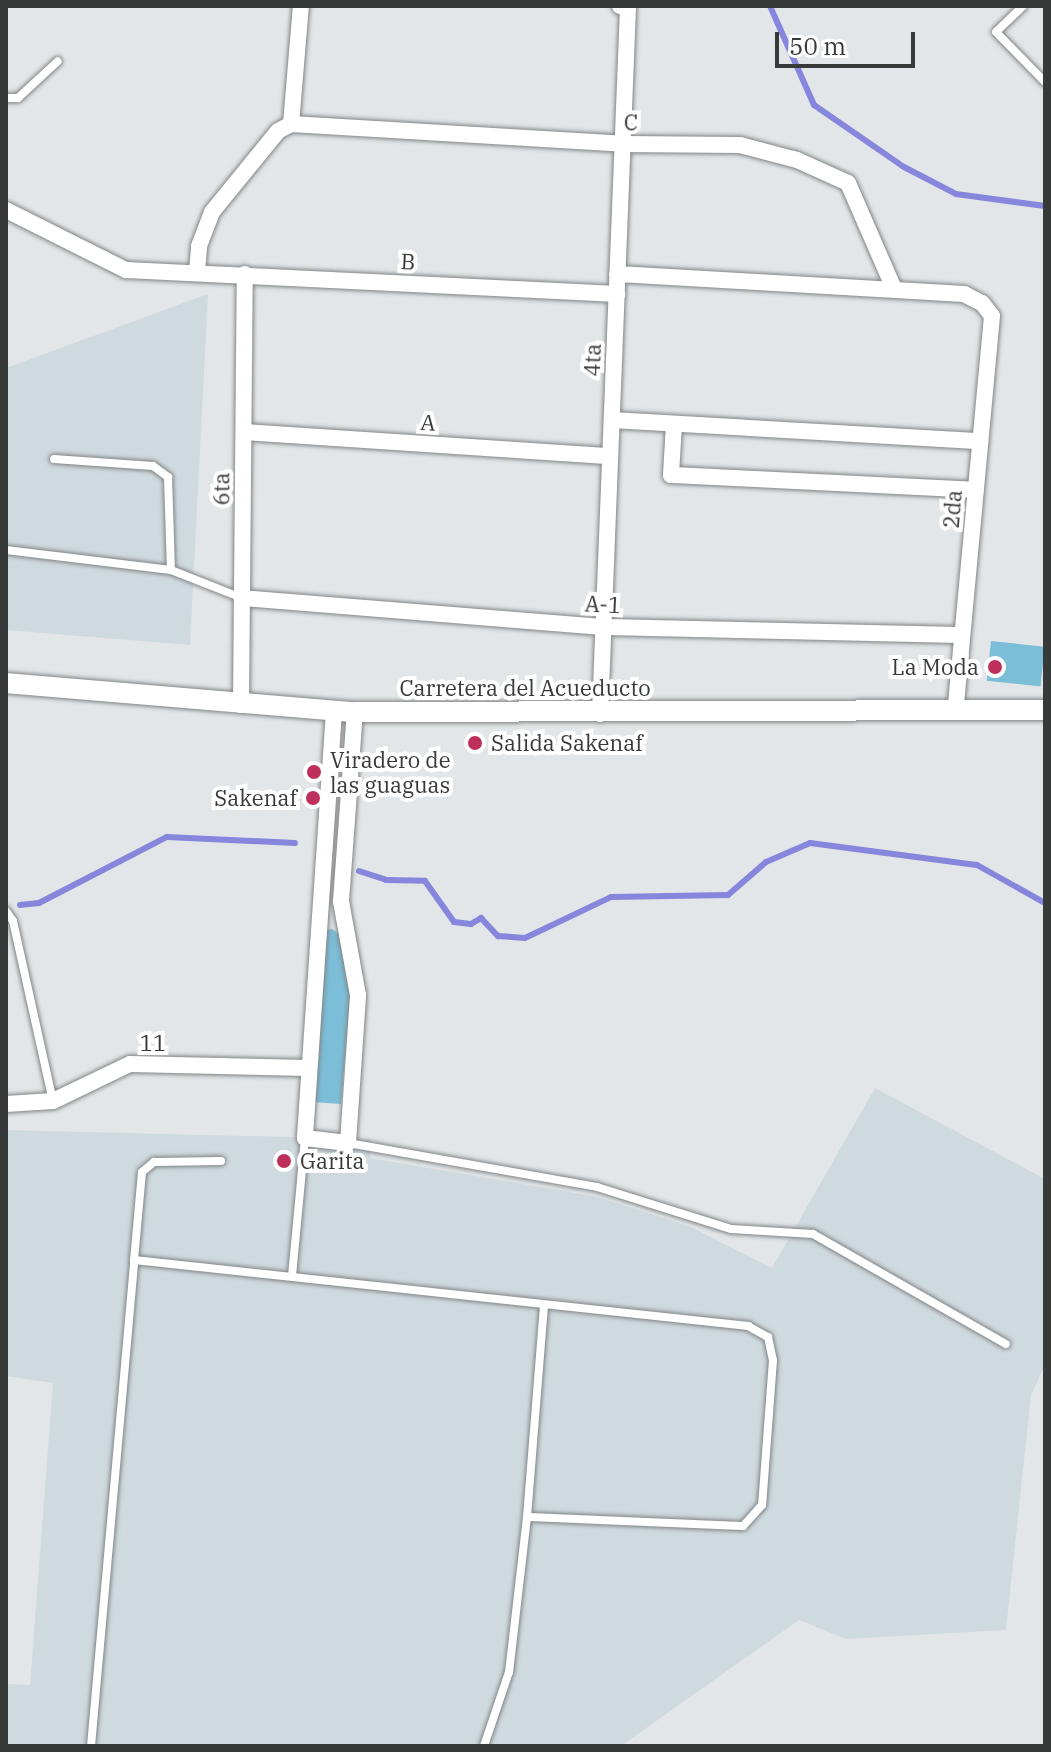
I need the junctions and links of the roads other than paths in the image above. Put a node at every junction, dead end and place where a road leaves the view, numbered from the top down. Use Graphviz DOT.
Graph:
graph roads {
  1 [pos="301,6"];
  2 [pos="620,6"];
  3 [pos="1023,6"];
  4 [pos="628,7"];
  5 [pos="58,61"];
  6 [pos="1045,82"];
  7 [pos="6,98"];
  8 [pos="291,124"];
  9 [pos="623,144"];
  10 [pos="6,210"];
  11 [pos="197,271"];
  12 [pos="245,274"];
  13 [pos="617,274"];
  14 [pos="894,289"];
  15 [pos="617,294"];
  16 [pos="612,420"];
  17 [pos="674,424"];
  18 [pos="244,432"];
  19 [pos="980,441"];
  20 [pos="610,456"];
  21 [pos="54,459"];
  22 [pos="976,490"];
  23 [pos="6,550"];
  24 [pos="171,570"];
  25 [pos="242,598"];
  26 [pos="604,627"];
  27 [pos="962,635"];
  28 [pos="6,683"];
  29 [pos="241,705"];
  30 [pos="956,706"];
  31 [pos="1045,710"];
  32 [pos="345,711"];
  33 [pos="600,714"];
  34 [pos="6,911"];
  35 [pos="308,1068"];
  36 [pos="53,1101"];
  37 [pos="6,1104"];
  38 [pos="305,1138"];
  39 [pos="348,1143"];
  40 [pos="221,1161"];
  41 [pos="134,1260"];
  42 [pos="292,1276"];
  43 [pos="544,1307"];
  44 [pos="1006,1344"];
  45 [pos="527,1517"];
  46 [pos="91,1746"];
  47 [pos="484,1746"];
  1 -- 8 [label="street"];
  2 -- 4 [label="street"];
  3 -- 6 [label="lane"];
  4 -- 9 [label="street, 4ta"];
  5 -- 7 [label="lane"];
  8 -- 9 [label="street, C"];
  8 -- 11 [label="street"];
  9 -- 13 [label="street, 4ta"];
  9 -- 14 [label="street, C"];
  10 -- 11 [label="street, B"];
  11 -- 12 [label="street, B"];
  12 -- 15 [label="street, B"];
  12 -- 18 [label="street, 6ta"];
  13 -- 14 [label="street"];
  13 -- 15 [label="street, 4ta"];
  14 -- 19 [label="street, 2da"];
  15 -- 16 [label="street, 4ta"];
  16 -- 17 [label="street"];
  16 -- 20 [label="street, 4ta"];
  17 -- 19 [label="street"];
  17 -- 22 [label="street"];
  18 -- 20 [label="street, A"];
  18 -- 25 [label="street, 6ta"];
  19 -- 22 [label="street, 2da"];
  20 -- 26 [label="street, 4ta"];
  21 -- 24 [label="lane"];
  22 -- 27 [label="street, 2da"];
  23 -- 24 [label="lane"];
  24 -- 25 [label="lane"];
  25 -- 26 [label="street, A-1"];
  25 -- 29 [label="street, 6ta"];
  26 -- 27 [label="street, A-1"];
  26 -- 33 [label="street, 4ta"];
  27 -- 30 [label="street, 2da"];
  28 -- 29 [label="street, Carretera del Acueducto"];
  29 -- 32 [label="street, Carretera del Acueducto"];
  30 -- 31 [label="street, Carretera del Acueducto"];
  30 -- 33 [label="street, Carretera del Acueducto"];
  32 -- 33 [label="street, Carretera del Acueducto"];
  32 -- 35 [label="street"];
  32 -- 39 [label="street"];
  34 -- 36 [label="lane"];
  35 -- 36 [label="street, 11"];
  35 -- 38 [label="street"];
  36 -- 37 [label="street, 11"];
  38 -- 39 [label="street"];
  38 -- 42 [label="lane"];
  39 -- 44 [label="lane"];
  40 -- 41 [label="lane"];
  41 -- 42 [label="lane"];
  41 -- 46 [label="lane"];
  42 -- 43 [label="lane"];
  43 -- 45 [label="lane"];
  43 -- 45 [label="lane"];
  45 -- 47 [label="lane"];
}
